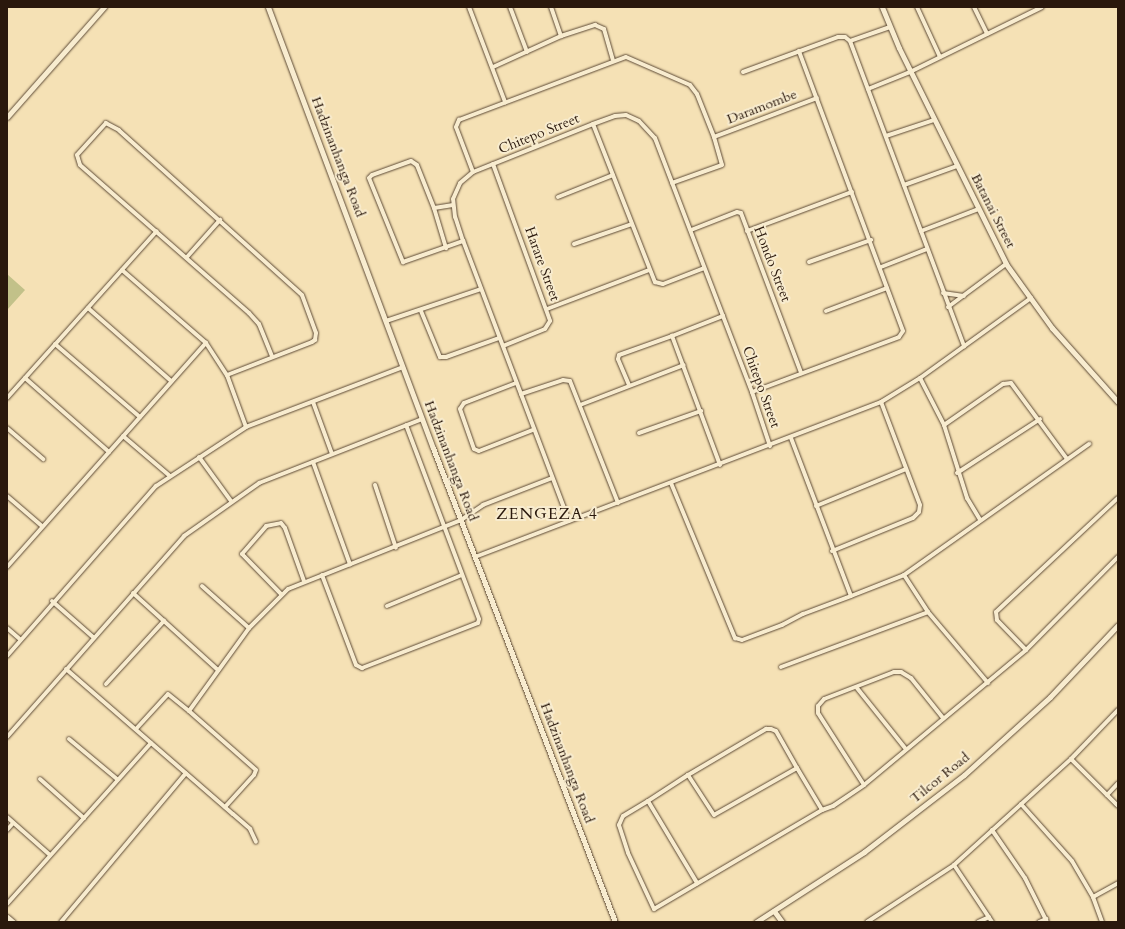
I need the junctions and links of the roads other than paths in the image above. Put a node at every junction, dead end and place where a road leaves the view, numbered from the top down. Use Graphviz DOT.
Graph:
graph roads {
  1 [pos="104,7"];
  2 [pos="268,7"];
  3 [pos="469,7"];
  4 [pos="510,7"];
  5 [pos="551,7"];
  6 [pos="882,7"];
  7 [pos="917,7"];
  8 [pos="974,7"];
  9 [pos="1042,7"];
  10 [pos="890,27"];
  11 [pos="988,34"];
  12 [pos="561,36"];
  13 [pos="850,41"];
  14 [pos="799,51"];
  15 [pos="527,52"];
  16 [pos="940,57"];
  17 [pos="612,60"];
  18 [pos="493,67"];
  19 [pos="743,72"];
  20 [pos="910,72"];
  21 [pos="868,90"];
  22 [pos="817,98"];
  23 [pos="505,102"];
  24 [pos="7,117"];
  25 [pos="934,120"];
  26 [pos="593,124"];
  27 [pos="886,136"];
  28 [pos="714,137"];
  29 [pos="493,164"];
  30 [pos="957,166"];
  31 [pos="473,172"];
  32 [pos="613,175"];
  33 [pos="672,183"];
  34 [pos="904,185"];
  35 [pos="852,192"];
  36 [pos="558,197"];
  37 [pos="453,205"];
  38 [pos="434,208"];
  39 [pos="978,210"];
  40 [pos="220,220"];
  41 [pos="632,224"];
  42 [pos="691,230"];
  43 [pos="157,231"];
  44 [pos="747,231"];
  45 [pos="921,231"];
  46 [pos="870,240"];
  47 [pos="463,241"];
  48 [pos="574,244"];
  49 [pos="446,248"];
  50 [pos="927,249"];
  51 [pos="187,258"];
  52 [pos="808,262"];
  53 [pos="1006,264"];
  54 [pos="880,267"];
  55 [pos="704,268"];
  56 [pos="122,270"];
  57 [pos="649,270"];
  58 [pos="887,288"];
  59 [pos="482,290"];
  60 [pos="943,293"];
  61 [pos="964,296"];
  62 [pos="1031,298"];
  63 [pos="948,307"];
  64 [pos="88,308"];
  65 [pos="547,309"];
  66 [pos="421,311"];
  67 [pos="826,311"];
  68 [pos="723,316"];
  69 [pos="386,321"];
  70 [pos="672,336"];
  71 [pos="499,338"];
  72 [pos="206,343"];
  73 [pos="56,344"];
  74 [pos="503,346"];
  75 [pos="964,346"];
  76 [pos="272,357"];
  77 [pos="684,365"];
  78 [pos="403,367"];
  79 [pos="801,373"];
  80 [pos="227,375"];
  81 [pos="25,378"];
  82 [pos="920,378"];
  83 [pos="171,381"];
  84 [pos="516,383"];
  85 [pos="629,385"];
  86 [pos="752,392"];
  87 [pos="521,394"];
  88 [pos="7,398"];
  89 [pos="313,402"];
  90 [pos="881,402"];
  91 [pos="1118,402"];
  92 [pos="580,405"];
  93 [pos="701,411"];
  94 [pos="140,417"];
  95 [pos="422,419"];
  96 [pos="1040,419"];
  97 [pos="406,425"];
  98 [pos="944,425"];
  99 [pos="7,428"];
  100 [pos="246,428"];
  101 [pos="533,430"];
  102 [pos="639,433"];
  103 [pos="123,436"];
  104 [pos="791,438"];
  105 [pos="1089,444"];
  106 [pos="770,446"];
  107 [pos="109,452"];
  108 [pos="332,454"];
  109 [pos="199,457"];
  110 [pos="43,459"];
  111 [pos="1067,459"];
  112 [pos="313,462"];
  113 [pos="720,465"];
  114 [pos="906,469"];
  115 [pos="957,473"];
  116 [pos="170,476"];
  117 [pos="552,478"];
  118 [pos="671,483"];
  119 [pos="375,485"];
  120 [pos="7,496"];
  121 [pos="1118,498"];
  122 [pos="231,501"];
  123 [pos="618,503"];
  124 [pos="816,506"];
  125 [pos="461,520"];
  126 [pos="980,520"];
  127 [pos="569,521"];
  128 [pos="42,526"];
  129 [pos="444,528"];
  130 [pos="396,548"];
  131 [pos="832,551"];
  132 [pos="475,557"];
  133 [pos="1118,557"];
  134 [pos="350,564"];
  135 [pos="7,567"];
  136 [pos="322,575"];
  137 [pos="462,575"];
  138 [pos="904,575"];
  139 [pos="304,581"];
  140 [pos="202,586"];
  141 [pos="133,593"];
  142 [pos="281,594"];
  143 [pos="851,596"];
  144 [pos="52,601"];
  145 [pos="387,606"];
  146 [pos="928,612"];
  147 [pos="164,621"];
  148 [pos="1118,625"];
  149 [pos="7,628"];
  150 [pos="249,628"];
  151 [pos="93,637"];
  152 [pos="21,640"];
  153 [pos="1026,650"];
  154 [pos="7,656"];
  155 [pos="781,666"];
  156 [pos="66,668"];
  157 [pos="218,670"];
  158 [pos="988,682"];
  159 [pos="106,684"];
  160 [pos="857,688"];
  161 [pos="1118,710"];
  162 [pos="189,711"];
  163 [pos="943,718"];
  164 [pos="136,729"];
  165 [pos="7,738"];
  166 [pos="69,739"];
  167 [pos="151,743"];
  168 [pos="905,748"];
  169 [pos="1071,759"];
  170 [pos="797,768"];
  171 [pos="186,773"];
  172 [pos="688,775"];
  173 [pos="40,779"];
  174 [pos="117,779"];
  175 [pos="1118,783"];
  176 [pos="864,785"];
  177 [pos="1107,795"];
  178 [pos="648,801"];
  179 [pos="1021,804"];
  180 [pos="1118,806"];
  181 [pos="225,808"];
  182 [pos="822,810"];
  183 [pos="7,817"];
  184 [pos="84,818"];
  185 [pos="13,823"];
  186 [pos="7,830"];
  187 [pos="992,830"];
  188 [pos="256,842"];
  189 [pos="50,855"];
  190 [pos="954,865"];
  191 [pos="697,883"];
  192 [pos="1118,883"];
  193 [pos="1093,897"];
  194 [pos="7,904"];
  195 [pos="774,911"];
  196 [pos="7,917"];
  197 [pos="989,917"];
  198 [pos="1046,920"];
  199 [pos="13,922"];
  200 [pos="61,922"];
  201 [pos="615,922"];
  202 [pos="756,922"];
  203 [pos="782,922"];
  204 [pos="867,922"];
  205 [pos="978,922"];
  206 [pos="992,922"];
  207 [pos="1038,922"];
  208 [pos="1102,922"];
  1 -- 24 [label="street"];
  2 -- 69 [label="street, Hadzinanhanga Road"];
  3 -- 18 [label="street"];
  4 -- 15 [label="street"];
  5 -- 12 [label="street"];
  6 -- 10 [label="street, Batanai Street"];
  7 -- 16 [label="street"];
  8 -- 11 [label="street"];
  9 -- 11 [label="street"];
  10 -- 13 [label="street"];
  10 -- 20 [label="street, Batanai Street"];
  11 -- 16 [label="street"];
  12 -- 15 [label="street"];
  12 -- 17 [label="street"];
  13 -- 14 [label="street"];
  13 -- 21 [label="street"];
  14 -- 19 [label="street"];
  14 -- 22 [label="street"];
  15 -- 18 [label="street"];
  16 -- 20 [label="street"];
  17 -- 23 [label="street"];
  17 -- 28 [label="street"];
  18 -- 23 [label="street"];
  20 -- 21 [label="street"];
  20 -- 25 [label="street, Batanai Street"];
  21 -- 27 [label="street"];
  22 -- 28 [label="street, Daramombe"];
  22 -- 35 [label="street"];
  23 -- 31 [label="street"];
  25 -- 27 [label="street"];
  25 -- 30 [label="street, Batanai Street"];
  26 -- 29 [label="street, Chitepo Street"];
  26 -- 32 [label="street"];
  26 -- 33 [label="street, Chitepo Street"];
  27 -- 34 [label="street"];
  28 -- 33 [label="street"];
  29 -- 31 [label="street, Chitepo Street"];
  29 -- 65 [label="street, Harare Street"];
  30 -- 34 [label="street"];
  30 -- 39 [label="street, Batanai Street"];
  31 -- 37 [label="street, Chitepo Street"];
  32 -- 36 [label="street"];
  32 -- 41 [label="street"];
  33 -- 42 [label="street, Chitepo Street"];
  34 -- 45 [label="street"];
  35 -- 44 [label="street"];
  35 -- 46 [label="street"];
  37 -- 38 [label="street"];
  37 -- 47 [label="street"];
  38 -- 49 [label="street"];
  38 -- 49 [label="street"];
  39 -- 45 [label="street"];
  39 -- 53 [label="street, Batanai Street"];
  40 -- 43 [label="street"];
  40 -- 51 [label="street"];
  40 -- 76 [label="street"];
  41 -- 48 [label="street"];
  41 -- 57 [label="street"];
  42 -- 44 [label="street, Hondo Street"];
  42 -- 55 [label="street, Chitepo Street"];
  43 -- 51 [label="street"];
  43 -- 56 [label="street"];
  44 -- 79 [label="street, Hondo Street"];
  45 -- 50 [label="street"];
  46 -- 52 [label="street"];
  46 -- 54 [label="street"];
  47 -- 49 [label="street"];
  47 -- 59 [label="street"];
  50 -- 54 [label="street"];
  50 -- 60 [label="street"];
  51 -- 76 [label="street"];
  53 -- 61 [label="street"];
  53 -- 62 [label="street, Batanai Street"];
  54 -- 58 [label="street"];
  55 -- 57 [label="street"];
  55 -- 68 [label="street, Chitepo Street"];
  56 -- 64 [label="street"];
  56 -- 72 [label="street"];
  57 -- 65 [label="street"];
  58 -- 67 [label="street"];
  58 -- 79 [label="street"];
  59 -- 66 [label="street"];
  59 -- 71 [label="street"];
  60 -- 61 [label="street"];
  60 -- 63 [label="street"];
  61 -- 63 [label="street"];
  62 -- 75 [label="street"];
  62 -- 91 [label="street, Batanai Street"];
  63 -- 75 [label="street"];
  64 -- 73 [label="street"];
  64 -- 83 [label="street"];
  65 -- 74 [label="street, Harare Street"];
  66 -- 69 [label="street"];
  66 -- 71 [label="street"];
  68 -- 70 [label="street"];
  68 -- 86 [label="street, Chitepo Street"];
  69 -- 78 [label="street, Hadzinanhanga Road"];
  70 -- 77 [label="street"];
  70 -- 85 [label="street"];
  71 -- 74 [label="street"];
  72 -- 80 [label="street"];
  72 -- 83 [label="street"];
  73 -- 81 [label="street"];
  73 -- 94 [label="street"];
  74 -- 84 [label="street"];
  75 -- 82 [label="street"];
  76 -- 80 [label="street"];
  77 -- 85 [label="street"];
  77 -- 93 [label="street"];
  78 -- 89 [label="street"];
  78 -- 95 [label="street, Hadzinanhanga Road"];
  79 -- 86 [label="street"];
  80 -- 100 [label="street"];
  81 -- 88 [label="street"];
  81 -- 107 [label="street"];
  82 -- 90 [label="street"];
  82 -- 98 [label="street"];
  83 -- 94 [label="street"];
  84 -- 87 [label="street"];
  84 -- 101 [label="street"];
  85 -- 92 [label="street"];
  86 -- 106 [label="street, Chitepo Street"];
  87 -- 92 [label="street"];
  87 -- 101 [label="street"];
  89 -- 100 [label="street"];
  89 -- 108 [label="street"];
  90 -- 104 [label="street"];
  90 -- 114 [label="street"];
  92 -- 123 [label="street"];
  93 -- 102 [label="street"];
  93 -- 113 [label="street"];
  94 -- 103 [label="street"];
  95 -- 97 [label="street"];
  95 -- 125 [label="street, Hadzinanhanga Road"];
  96 -- 98 [label="street"];
  96 -- 111 [label="street"];
  96 -- 115 [label="street"];
  97 -- 108 [label="street"];
  97 -- 129 [label="street"];
  98 -- 115 [label="street"];
  99 -- 110 [label="street"];
  100 -- 109 [label="street"];
  101 -- 117 [label="street"];
  103 -- 107 [label="street"];
  103 -- 116 [label="street"];
  104 -- 106 [label="street"];
  104 -- 124 [label="street"];
  105 -- 111 [label="street"];
  106 -- 113 [label="street"];
  107 -- 128 [label="street"];
  108 -- 112 [label="street"];
  109 -- 116 [label="street"];
  109 -- 122 [label="street"];
  111 -- 126 [label="street"];
  112 -- 122 [label="street"];
  112 -- 134 [label="street"];
  113 -- 118 [label="street"];
  114 -- 124 [label="street"];
  114 -- 131 [label="street"];
  115 -- 126 [label="street"];
  116 -- 144 [label="street"];
  117 -- 125 [label="street"];
  117 -- 127 [label="street"];
  118 -- 123 [label="street"];
  118 -- 143 [label="street"];
  119 -- 130 [label="street"];
  120 -- 128 [label="street"];
  121 -- 153 [label="street"];
  122 -- 141 [label="street"];
  123 -- 127 [label="street"];
  124 -- 131 [label="street"];
  125 -- 129 [label="street"];
  125 -- 132 [label="street, Hadzinanhanga Road"];
  126 -- 138 [label="street"];
  127 -- 132 [label="street"];
  128 -- 135 [label="street"];
  129 -- 130 [label="street"];
  129 -- 137 [label="street"];
  130 -- 134 [label="street"];
  131 -- 143 [label="street"];
  132 -- 201 [label="street, Hadzinanhanga Road"];
  133 -- 153 [label="street"];
  134 -- 136 [label="street"];
  136 -- 137 [label="street"];
  136 -- 139 [label="street"];
  137 -- 145 [label="street"];
  138 -- 143 [label="street"];
  138 -- 146 [label="street"];
  139 -- 142 [label="street"];
  139 -- 142 [label="street"];
  140 -- 150 [label="street"];
  141 -- 147 [label="street"];
  141 -- 151 [label="street"];
  142 -- 150 [label="street"];
  144 -- 151 [label="street"];
  144 -- 152 [label="street"];
  146 -- 155 [label="street"];
  146 -- 158 [label="street"];
  147 -- 157 [label="street"];
  147 -- 159 [label="street"];
  148 -- 195 [label="street, Tilcor Road"];
  149 -- 152 [label="street"];
  150 -- 157 [label="street"];
  151 -- 156 [label="street"];
  152 -- 154 [label="street"];
  153 -- 158 [label="street"];
  156 -- 164 [label="street"];
  156 -- 165 [label="street"];
  157 -- 162 [label="street"];
  158 -- 163 [label="street"];
  160 -- 163 [label="street"];
  160 -- 168 [label="street"];
  160 -- 176 [label="street"];
  161 -- 169 [label="street"];
  162 -- 164 [label="street"];
  162 -- 181 [label="street"];
  163 -- 168 [label="street"];
  164 -- 167 [label="street"];
  166 -- 174 [label="street"];
  167 -- 171 [label="street"];
  167 -- 174 [label="street"];
  168 -- 176 [label="street"];
  169 -- 177 [label="street"];
  169 -- 179 [label="street"];
  170 -- 172 [label="street"];
  170 -- 172 [label="street"];
  170 -- 182 [label="street"];
  171 -- 181 [label="street"];
  171 -- 200 [label="street"];
  172 -- 178 [label="street"];
  173 -- 184 [label="street"];
  174 -- 184 [label="street"];
  175 -- 177 [label="street"];
  176 -- 182 [label="street"];
  177 -- 180 [label="street"];
  178 -- 191 [label="street"];
  178 -- 191 [label="street"];
  179 -- 187 [label="street"];
  179 -- 193 [label="street"];
  181 -- 188 [label="street"];
  182 -- 191 [label="street"];
  183 -- 185 [label="street"];
  184 -- 189 [label="street"];
  185 -- 186 [label="street"];
  185 -- 189 [label="street"];
  187 -- 190 [label="street"];
  187 -- 198 [label="street"];
  189 -- 194 [label="street"];
  190 -- 197 [label="street"];
  190 -- 204 [label="street"];
  192 -- 193 [label="street"];
  193 -- 208 [label="street"];
  195 -- 202 [label="street, Tilcor Road"];
  195 -- 203 [label="street"];
  196 -- 199 [label="street"];
  197 -- 205 [label="street"];
  197 -- 206 [label="street"];
  198 -- 207 [label="street"];
}
